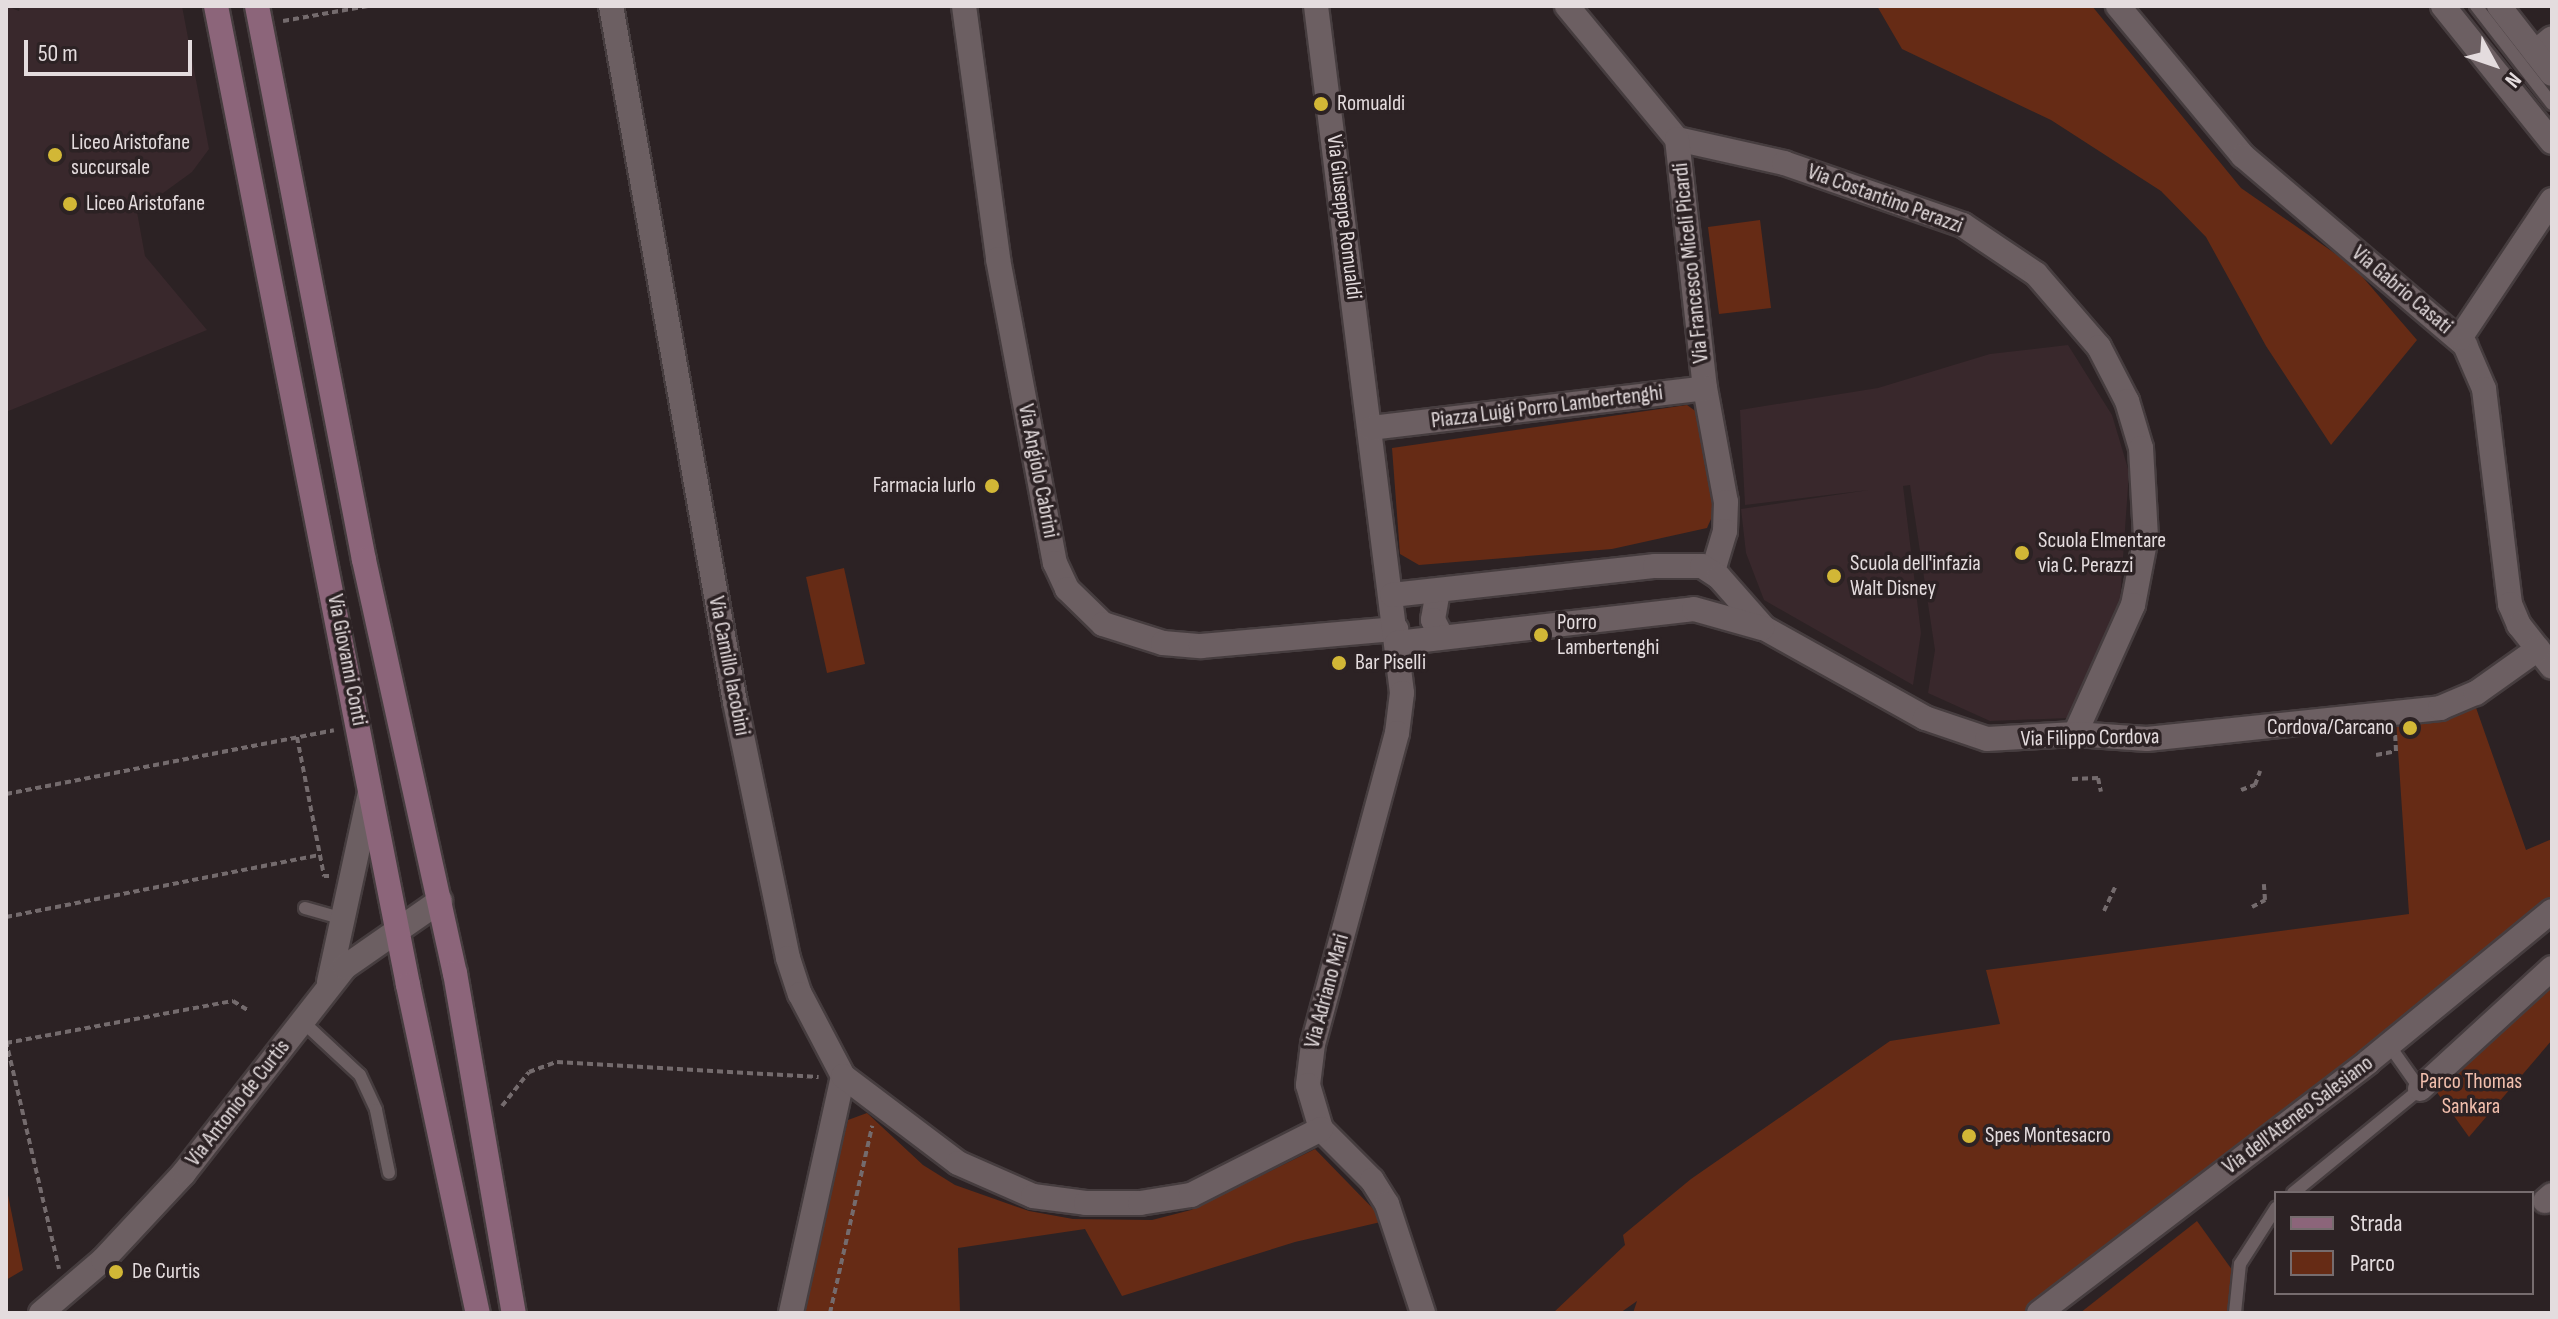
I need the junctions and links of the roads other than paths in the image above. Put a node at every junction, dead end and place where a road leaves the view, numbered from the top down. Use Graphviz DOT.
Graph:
graph roads {
  1 [pos="216,6"];
  2 [pos="611,6"];
  3 [pos="964,6"];
  4 [pos="1316,6"];
  5 [pos="1567,6"];
  6 [pos="2118,6"];
  7 [pos="2443,6"];
  8 [pos="2476,6"];
  9 [pos="2499,6"];
  10 [pos="259,15"];
  11 [pos="2544,45"];
  12 [pos="2552,74"];
  13 [pos="2552,104"];
  14 [pos="1677,139"];
  15 [pos="2552,142"];
  16 [pos="2552,200"];
  17 [pos="2460,338"];
  18 [pos="1705,388"];
  19 [pos="1371,428"];
  20 [pos="1677,565"];
  21 [pos="1713,571"];
  22 [pos="1438,591"];
  23 [pos="1392,595"];
  24 [pos="1678,610"];
  25 [pos="1764,628"];
  26 [pos="1396,636"];
  27 [pos="1442,637"];
  28 [pos="2545,658"];
  29 [pos="2075,734"];
  30 [pos="371,789"];
  31 [pos="440,901"];
  32 [pos="305,908"];
  33 [pos="2552,911"];
  34 [pos="344,919"];
  35 [pos="398,926"];
  36 [pos="2552,968"];
  37 [pos="327,988"];
  38 [pos="302,1021"];
  39 [pos="2389,1045"];
  40 [pos="843,1076"];
  41 [pos="2420,1089"];
  42 [pos="1321,1129"];
  43 [pos="389,1173"];
  44 [pos="2295,1191"];
  45 [pos="2274,1211"];
  46 [pos="41,1313"];
  47 [pos="478,1313"];
  48 [pos="514,1313"];
  49 [pos="791,1313"];
  50 [pos="1423,1313"];
  51 [pos="2039,1313"];
  52 [pos="2235,1313"];
  1 -- 30 [label="main road, Via Giovanni Conti"];
  2 -- 40 [label="street, Via Camillo Iacobini"];
  3 -- 26 [label="street, Via Angiolo Cabrini"];
  4 -- 19 [label="street, Via Giuseppe Romualdi"];
  5 -- 14 [label="street"];
  6 -- 17 [label="street, Via Gabrio Casati"];
  7 -- 15 [label="street"];
  8 -- 13 [label="lane"];
  9 -- 11 [label="street"];
  10 -- 31 [label="main road, Via Giovanni Conti"];
  11 -- 12 [label="street"];
  14 -- 18 [label="street, Via Francesco Miceli Picardi"];
  14 -- 29 [label="street, Via Costantino Perazzi"];
  16 -- 17 [label="street"];
  17 -- 28 [label="street, Via Gabrio Casati"];
  18 -- 19 [label="street, Piazza Luigi Porro Lambertenghi"];
  18 -- 21 [label="street"];
  19 -- 23 [label="street"];
  20 -- 21 [label="street"];
  20 -- 22 [label="street"];
  20 -- 24 [label="street"];
  21 -- 25 [label="street, Via Filippo Cordova"];
  22 -- 23 [label="street"];
  22 -- 27 [label="street"];
  23 -- 26 [label="street"];
  24 -- 25 [label="street"];
  24 -- 27 [label="street"];
  25 -- 29 [label="street, Via Filippo Cordova"];
  26 -- 27 [label="street"];
  26 -- 42 [label="street, Via Adriano Mari"];
  28 -- 29 [label="street, Via Filippo Cordova"];
  30 -- 34 [label="street"];
  30 -- 35 [label="main road, Via Giovanni Conti"];
  31 -- 35 [label="street, Via Antonio de Curtis"];
  31 -- 48 [label="main road, Via Giovanni Conti"];
  32 -- 34 [label="lane"];
  33 -- 39 [label="street, Via dell'Ateneo Salesiano"];
  34 -- 37 [label="street"];
  35 -- 37 [label="street, Via Antonio de Curtis"];
  35 -- 47 [label="main road, Via Giovanni Conti"];
  36 -- 41 [label="street"];
  37 -- 38 [label="street, Via Antonio de Curtis"];
  38 -- 43 [label="lane"];
  38 -- 46 [label="street, Via Antonio de Curtis"];
  39 -- 41 [label="lane"];
  39 -- 51 [label="street, Via dell'Ateneo Salesiano"];
  40 -- 42 [label="street"];
  40 -- 49 [label="street"];
  41 -- 44 [label="lane"];
  42 -- 50 [label="street, Via Adriano Mari"];
  45 -- 52 [label="lane"];
}
